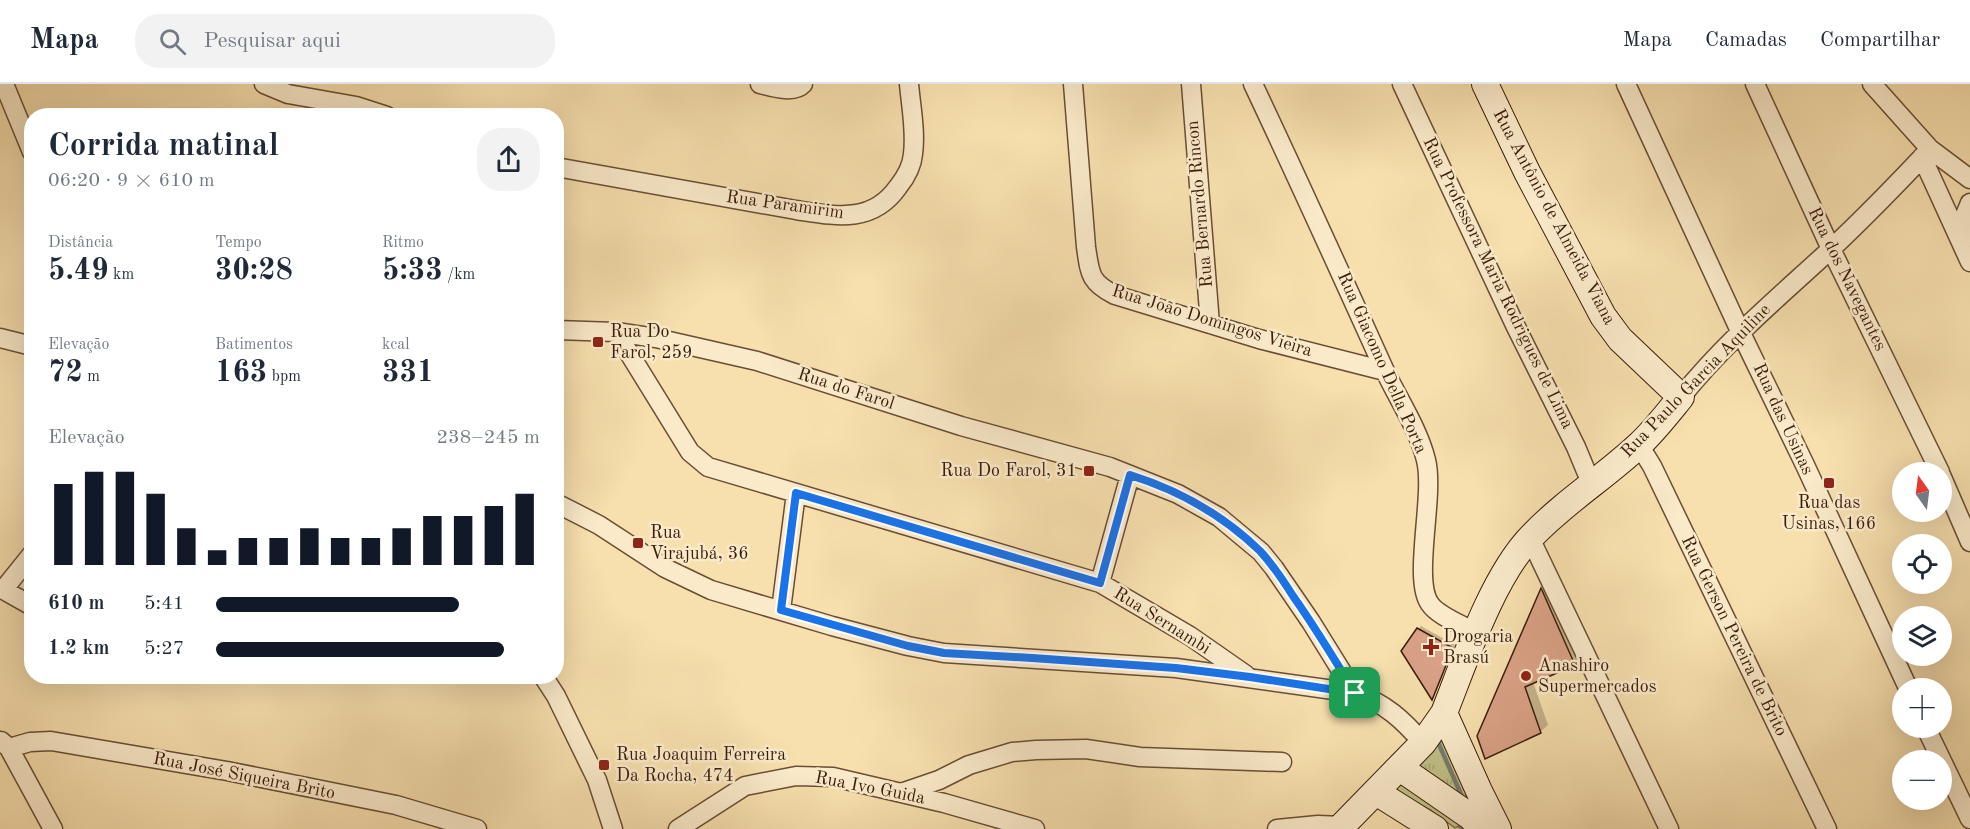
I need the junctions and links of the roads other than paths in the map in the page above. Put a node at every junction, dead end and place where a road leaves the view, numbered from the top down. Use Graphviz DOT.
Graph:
graph roads {
  1 [pos="4,84"];
  2 [pos="264,84"];
  3 [pos="760,84"];
  4 [pos="803,84"];
  5 [pos="909,84"];
  6 [pos="1073,84"];
  7 [pos="1191,84"];
  8 [pos="1253,84"];
  9 [pos="1402,84"];
  10 [pos="1485,84"];
  11 [pos="1626,84"];
  12 [pos="1755,84"];
  13 [pos="1872,84"];
  14 [pos="359,108"];
  15 [pos="24,133"];
  16 [pos="1926,153"];
  17 [pos="564,167"];
  18 [pos="1970,179"];
  19 [pos="1970,203"];
  20 [pos="1831,249"];
  21 [pos="1969,259"];
  22 [pos="1210,324"];
  23 [pos="564,330"];
  24 [pos="1740,331"];
  25 [pos="616,332"];
  26 [pos="0,338"];
  27 [pos="24,344"];
  28 [pos="1385,371"];
  29 [pos="1681,397"];
  30 [pos="1639,445"];
  31 [pos="1934,462"];
  32 [pos="1130,475"];
  33 [pos="1591,483"];
  34 [pos="796,493"];
  35 [pos="1952,501"];
  36 [pos="564,507"];
  37 [pos="1530,538"];
  38 [pos="1970,542"];
  39 [pos="24,563"];
  40 [pos="1100,583"];
  41 [pos="2,589"];
  42 [pos="24,601"];
  43 [pos="781,610"];
  44 [pos="1476,633"];
  45 [pos="1250,677"];
  46 [pos="1903,678"];
  47 [pos="548,684"];
  48 [pos="1355,693"];
  49 [pos="1444,713"];
  50 [pos="1931,738"];
  51 [pos="4,743"];
  52 [pos="1423,743"];
  53 [pos="1282,762"];
  54 [pos="1400,768"];
  55 [pos="1376,792"];
  56 [pos="901,793"];
  57 [pos="1970,819"];
  58 [pos="467,827"];
  59 [pos="1340,827"];
  60 [pos="53,829"];
  61 [pos="613,829"];
  62 [pos="678,829"];
  63 [pos="1035,829"];
  64 [pos="1277,829"];
  65 [pos="1435,829"];
  66 [pos="1480,829"];
  67 [pos="1498,829"];
  68 [pos="1669,829"];
  69 [pos="1827,829"];
  1 -- 15 [label="street"];
  2 -- 14 [label="street"];
  3 -- 4 [label="street"];
  5 -- 17 [label="street, Rua Paramirim"];
  6 -- 22 [label="street, Rua João Domingos Vieira"];
  7 -- 22 [label="street, Rua Bernardo Rincon"];
  8 -- 28 [label="street, Rua Giacomo Della Porta"];
  9 -- 33 [label="street, Rua Professora Maria Rodrigues de Lima"];
  10 -- 29 [label="street, Rua Antônio de Almeida Viana"];
  11 -- 24 [label="street, Rua das Usinas"];
  12 -- 20 [label="street, Rua dos Navegantes"];
  13 -- 16 [label="street"];
  16 -- 18 [label="street"];
  16 -- 20 [label="street, Rua Paulo Garcia Aquiline"];
  16 -- 21 [label="street"];
  19 -- 21 [label="street"];
  20 -- 24 [label="street, Rua Paulo Garcia Aquiline"];
  20 -- 31 [label="street, Rua dos Navegantes"];
  22 -- 28 [label="street, Rua João Domingos Vieira"];
  23 -- 25 [label="street, Rua do Farol"];
  24 -- 29 [label="street, Rua Paulo Garcia Aquiline"];
  24 -- 46 [label="street, Rua das Usinas"];
  25 -- 32 [label="street, Rua do Farol"];
  25 -- 34 [label="street, Rua Sernambi"];
  26 -- 27 [label="street"];
  28 -- 44 [label="street, Rua Giacomo Della Porta"];
  29 -- 30 [label="street, Rua Paulo Garcia Aquiline"];
  30 -- 33 [label="street, Rua Paulo Garcia Aquiline"];
  30 -- 69 [label="street, Rua Gerson Pereira de Brito"];
  32 -- 40 [label="street"];
  32 -- 48 [label="street, Rua do Farol"];
  33 -- 37 [label="street, Rua Paulo Garcia Aquiline"];
  34 -- 40 [label="street, Rua Sernambi"];
  34 -- 43 [label="street"];
  35 -- 38 [label="street, Rua dos Navegantes"];
  36 -- 43 [label="street"];
  37 -- 44 [label="street, Rua Paulo Garcia Aquiline"];
  37 -- 68 [label="street"];
  39 -- 41 [label="street"];
  40 -- 45 [label="street, Rua Sernambi"];
  41 -- 42 [label="street"];
  43 -- 45 [label="street"];
  44 -- 49 [label="street, Rua Paulo Garcia Aquiline"];
  45 -- 48 [label="street"];
  47 -- 61 [label="street"];
  48 -- 52 [label="street"];
  49 -- 52 [label="street, Rua Paulo Garcia Aquiline"];
  49 -- 67 [label="street"];
  50 -- 57 [label="street"];
  51 -- 58 [label="street, Rua José Siqueira Brito"];
  51 -- 60 [label="street"];
  52 -- 54 [label="street, Rua Paulo Garcia Aquiline"];
  53 -- 56 [label="street"];
  54 -- 55 [label="street, Rua Paulo Garcia Aquiline"];
  54 -- 66 [label="street"];
  55 -- 59 [label="street, Rua Paulo Garcia Aquiline"];
  55 -- 65 [label="street"];
  56 -- 62 [label="street, Rua Ivo Guida"];
  56 -- 63 [label="street, Rua Ivo Guida"];
  59 -- 64 [label="street"];
}
